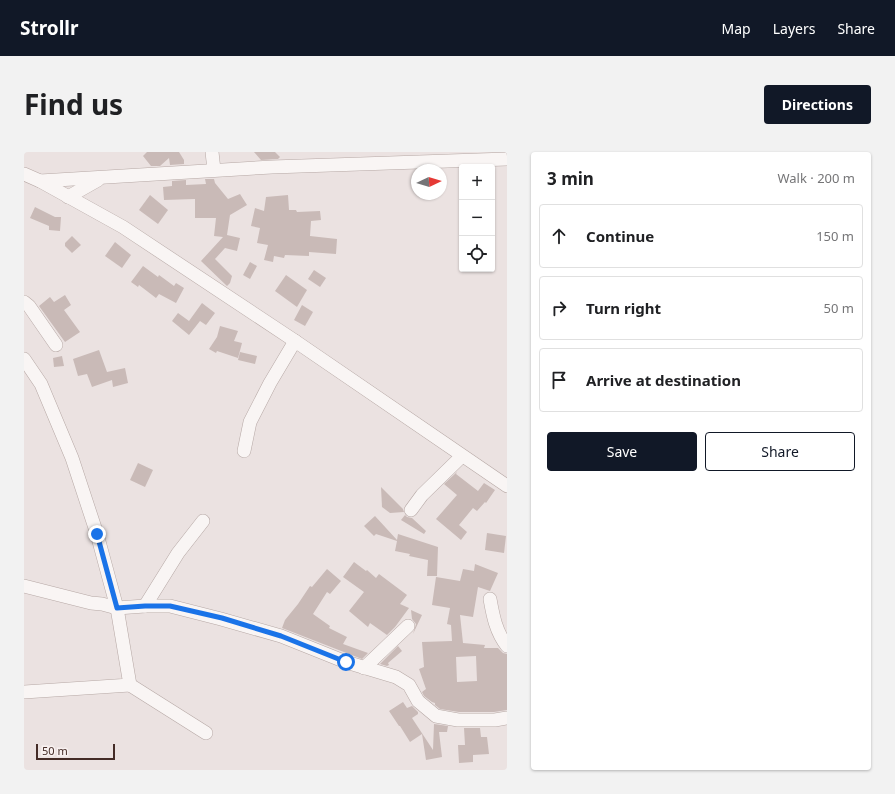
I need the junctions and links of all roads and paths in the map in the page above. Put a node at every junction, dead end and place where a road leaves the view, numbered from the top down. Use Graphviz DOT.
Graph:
graph roads {
  1 [pos="212,152"];
  2 [pos="507,159"];
  3 [pos="214,170"];
  4 [pos="24,174"];
  5 [pos="100,179"];
  6 [pos="40,181"];
  7 [pos="68,197"];
  8 [pos="24,302"];
  9 [pos="295,341"];
  10 [pos="56,345"];
  11 [pos="24,359"];
  12 [pos="244,452"];
  13 [pos="462,456"];
  14 [pos="507,486"];
  15 [pos="411,510"];
  16 [pos="203,521"];
  17 [pos="24,586"];
  18 [pos="490,599"];
  19 [pos="145,606"];
  20 [pos="117,608"];
  21 [pos="408,626"];
  22 [pos="507,646"];
  23 [pos="364,668"];
  24 [pos="130,685"];
  25 [pos="24,692"];
  26 [pos="507,718"];
  27 [pos="206,733"];
  1 -- 3 [label="street"];
  2 -- 3 [label="street"];
  3 -- 5 [label="street"];
  4 -- 6 [label="street"];
  5 -- 6 [label="street"];
  5 -- 7 [label="street"];
  6 -- 7 [label="street"];
  7 -- 9 [label="street"];
  8 -- 10 [label="street"];
  9 -- 12 [label="street"];
  9 -- 13 [label="street"];
  11 -- 20 [label="street"];
  13 -- 14 [label="street"];
  13 -- 15 [label="street"];
  16 -- 19 [label="street"];
  17 -- 20 [label="street"];
  18 -- 22 [label="street"];
  19 -- 20 [label="street"];
  19 -- 23 [label="street"];
  20 -- 24 [label="street"];
  21 -- 23 [label="street"];
  23 -- 26 [label="street"];
  24 -- 25 [label="street"];
  24 -- 27 [label="street"];
}
